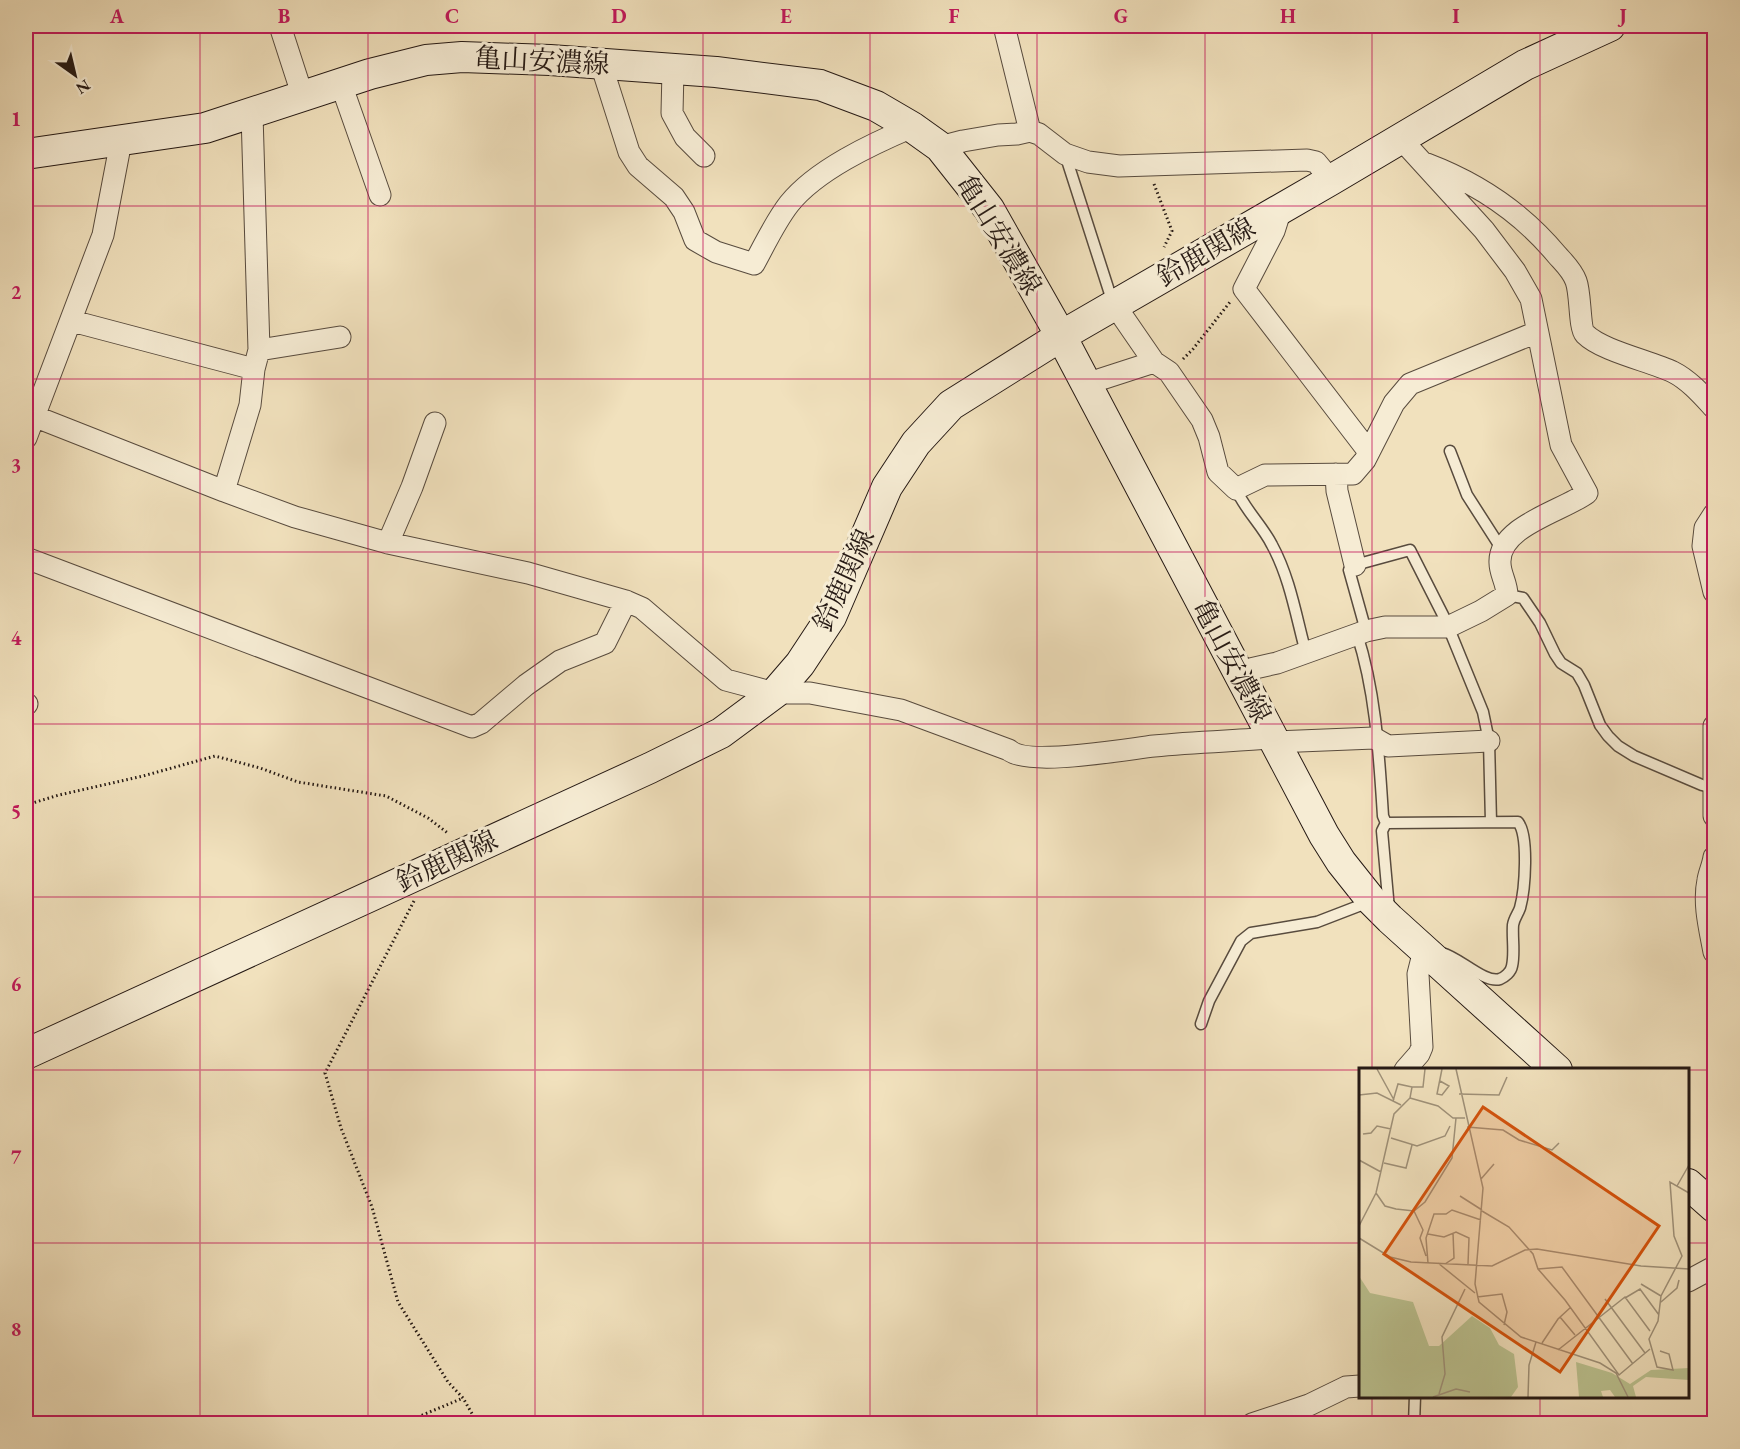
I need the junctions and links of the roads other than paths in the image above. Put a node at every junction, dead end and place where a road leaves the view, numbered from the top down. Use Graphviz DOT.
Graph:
graph roads {
  1 [pos="280,26"];
  2 [pos="1004,26"];
  3 [pos="1610,26"];
  4 [pos="601,64"];
  5 [pos="673,70"];
  6 [pos="340,84"];
  7 [pos="303,97"];
  8 [pos="252,114"];
  9 [pos="912,127"];
  10 [pos="1030,131"];
  11 [pos="1401,139"];
  12 [pos="121,141"];
  13 [pos="940,147"];
  14 [pos="26,154"];
  15 [pos="1065,154"];
  16 [pos="704,156"];
  17 [pos="1423,162"];
  18 [pos="1331,180"];
  19 [pos="380,195"];
  20 [pos="1281,209"];
  21 [pos="1110,294"];
  22 [pos="1123,317"];
  23 [pos="72,321"];
  24 [pos="1537,332"];
  25 [pos="1061,336"];
  26 [pos="340,337"];
  27 [pos="257,359"];
  28 [pos="1162,367"];
  29 [pos="1086,384"];
  30 [pos="1714,408"];
  31 [pos="30,414"];
  32 [pos="435,423"];
  33 [pos="26,438"];
  34 [pos="1450,451"];
  35 [pos="1369,452"];
  36 [pos="1336,474"];
  37 [pos="1236,489"];
  38 [pos="224,491"];
  39 [pos="1714,514"];
  40 [pos="388,543"];
  41 [pos="1501,548"];
  42 [pos="26,558"];
  43 [pos="1355,565"];
  44 [pos="1714,592"];
  45 [pos="1507,595"];
  46 [pos="626,601"];
  47 [pos="1448,627"];
  48 [pos="1362,633"];
  49 [pos="1306,653"];
  50 [pos="1237,672"];
  51 [pos="775,693"];
  52 [pos="1714,726"];
  53 [pos="1274,740"];
  54 [pos="1378,740"];
  55 [pos="1489,741"];
  56 [pos="1714,788"];
  57 [pos="1714,816"];
  58 [pos="1491,822"];
  59 [pos="1386,823"];
  60 [pos="1714,857"];
  61 [pos="1382,910"];
  62 [pos="1424,950"];
  63 [pos="1714,952"];
  64 [pos="1201,1024"];
  65 [pos="26,1054"];
  66 [pos="1407,1068"];
  67 [pos="1555,1068"];
  68 [pos="1689,1185"];
  69 [pos="1714,1207"];
  70 [pos="1714,1267"];
  71 [pos="1689,1280"];
  72 [pos="1359,1386"];
  73 [pos="1415,1398"];
  74 [pos="1252,1424"];
  75 [pos="1414,1424"];
  1 -- 7 [label="street"];
  2 -- 10 [label="street"];
  3 -- 11 [label="main road, 鈴鹿関線"];
  4 -- 5 [label="main road, 亀山安濃線"];
  4 -- 6 [label="main road, 亀山安濃線"];
  4 -- 9 [label="street"];
  5 -- 9 [label="main road, 亀山安濃線"];
  5 -- 16 [label="street"];
  6 -- 7 [label="main road, 亀山安濃線"];
  6 -- 19 [label="street"];
  7 -- 8 [label="main road, 亀山安濃線"];
  8 -- 12 [label="main road, 亀山安濃線"];
  8 -- 27 [label="street"];
  9 -- 13 [label="main road, 亀山安濃線"];
  10 -- 13 [label="street"];
  10 -- 15 [label="street"];
  11 -- 17 [label="street"];
  11 -- 18 [label="main road, 鈴鹿関線"];
  12 -- 14 [label="main road, 亀山安濃線"];
  12 -- 23 [label="street"];
  13 -- 25 [label="main road, 亀山安濃線"];
  15 -- 18 [label="street"];
  15 -- 21 [label="lane"];
  17 -- 24 [label="street"];
  17 -- 30 [label="street"];
  18 -- 20 [label="main road, 鈴鹿関線"];
  20 -- 25 [label="main road, 鈴鹿関線"];
  20 -- 35 [label="street"];
  22 -- 28 [label="street"];
  23 -- 27 [label="street"];
  23 -- 31 [label="street"];
  24 -- 35 [label="street"];
  24 -- 41 [label="street"];
  25 -- 29 [label="main road, 亀山安濃線"];
  25 -- 51 [label="main road, 鈴鹿関線"];
  26 -- 27 [label="street"];
  27 -- 38 [label="street"];
  28 -- 29 [label="street"];
  28 -- 37 [label="street"];
  29 -- 50 [label="main road, 亀山安濃線"];
  31 -- 33 [label="street"];
  31 -- 38 [label="street"];
  32 -- 40 [label="street"];
  34 -- 41 [label="lane"];
  35 -- 36 [label="street"];
  36 -- 37 [label="street"];
  36 -- 43 [label="street"];
  37 -- 49 [label="lane"];
  38 -- 40 [label="street"];
  39 -- 44 [label="street"];
  40 -- 46 [label="street"];
  41 -- 45 [label="street"];
  42 -- 46 [label="street"];
  43 -- 47 [label="lane"];
  43 -- 48 [label="lane"];
  45 -- 47 [label="street"];
  45 -- 56 [label="lane"];
  46 -- 51 [label="street"];
  47 -- 48 [label="street"];
  47 -- 55 [label="lane"];
  48 -- 49 [label="street"];
  48 -- 54 [label="lane"];
  49 -- 50 [label="street"];
  50 -- 53 [label="main road, 亀山安濃線"];
  51 -- 53 [label="street"];
  51 -- 65 [label="main road, 鈴鹿関線"];
  52 -- 56 [label="street"];
  53 -- 54 [label="street"];
  53 -- 61 [label="main road, 亀山安濃線"];
  54 -- 55 [label="street"];
  54 -- 59 [label="lane"];
  55 -- 58 [label="lane"];
  56 -- 57 [label="street"];
  58 -- 59 [label="lane"];
  58 -- 62 [label="lane"];
  59 -- 61 [label="lane"];
  60 -- 63 [label="street"];
  61 -- 62 [label="main road, 亀山安濃線"];
  61 -- 64 [label="lane"];
  62 -- 66 [label="street"];
  62 -- 67 [label="main road, 亀山安濃線"];
  68 -- 69 [label="main road"];
  70 -- 71 [label="street"];
  72 -- 74 [label="street"];
  73 -- 75 [label="lane"];
}
